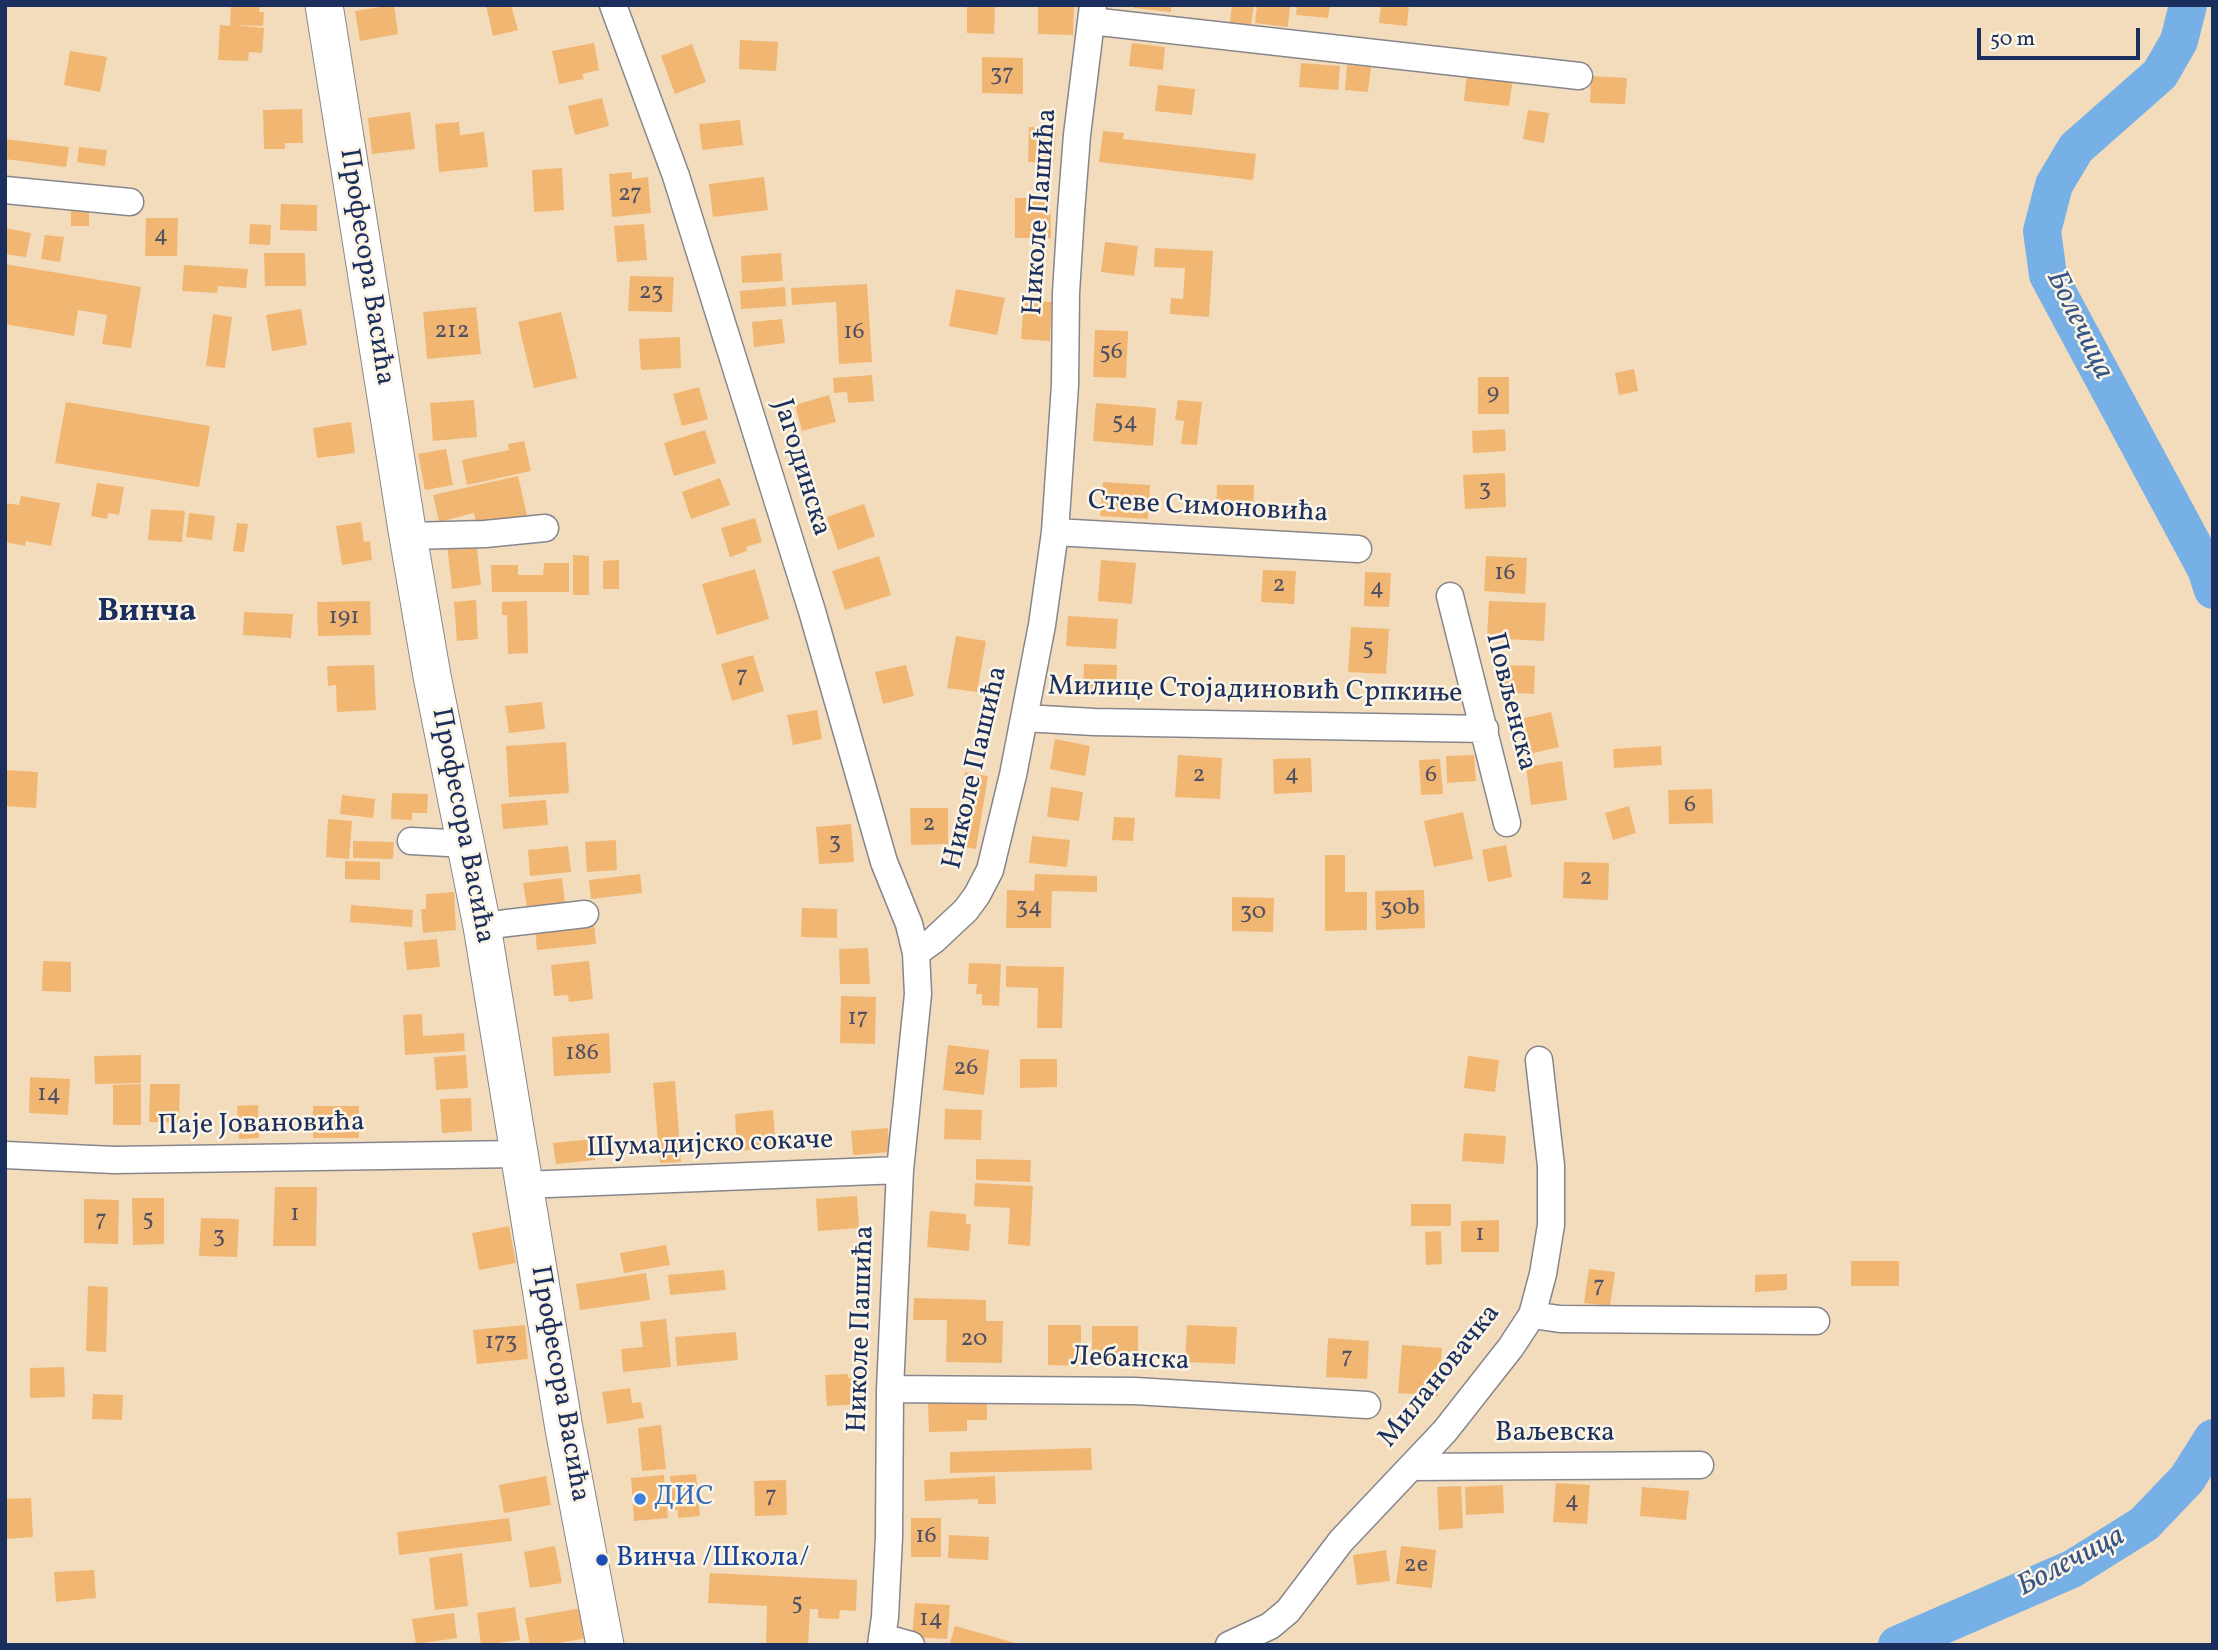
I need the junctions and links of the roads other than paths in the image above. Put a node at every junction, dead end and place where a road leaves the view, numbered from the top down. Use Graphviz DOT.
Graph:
graph roads {
  1 [pos="324,5"];
  2 [pos="613,5"];
  3 [pos="1092,13"];
  4 [pos="1579,76"];
  5 [pos="5,190"];
  6 [pos="130,202"];
  7 [pos="545,528"];
  8 [pos="1055,532"];
  9 [pos="408,536"];
  10 [pos="1358,549"];
  11 [pos="1450,596"];
  12 [pos="1024,718"];
  13 [pos="1485,729"];
  14 [pos="1507,823"];
  15 [pos="411,841"];
  16 [pos="467,844"];
  17 [pos="585,914"];
  18 [pos="482,926"];
  19 [pos="916,953"];
  20 [pos="1539,1060"];
  21 [pos="5,1156"];
  22 [pos="520,1169"];
  23 [pos="901,1170"];
  24 [pos="1532,1315"];
  25 [pos="1815,1321"];
  26 [pos="890,1389"];
  27 [pos="1367,1405"];
  28 [pos="1700,1465"];
  29 [pos="1411,1467"];
  30 [pos="882,1641"];
  31 [pos="605,1645"];
  32 [pos="911,1645"];
  33 [pos="1229,1645"];
  1 -- 9 [label="street, Професора Васића"];
  2 -- 19 [label="street, Јагодинска"];
  3 -- 4 [label="street"];
  3 -- 8 [label="street, Николе Пашића"];
  5 -- 6 [label="street"];
  7 -- 9 [label="street"];
  8 -- 10 [label="street, Стеве Симоновића"];
  8 -- 12 [label="street, Николе Пашића"];
  9 -- 16 [label="street, Професора Васића"];
  11 -- 13 [label="street, Повљенска"];
  12 -- 13 [label="street, Милице Стојадиновић Српкиње"];
  12 -- 19 [label="street, Николе Пашића"];
  13 -- 14 [label="street, Повљенска"];
  15 -- 16 [label="street"];
  16 -- 18 [label="street, Професора Васића"];
  17 -- 18 [label="street"];
  18 -- 22 [label="street, Професора Васића"];
  19 -- 23 [label="street, Николе Пашића"];
  20 -- 24 [label="street"];
  21 -- 22 [label="street, Паје Јовановића"];
  22 -- 23 [label="street, Шумадијско сокаче"];
  22 -- 31 [label="street, Професора Васића"];
  23 -- 26 [label="street, Николе Пашића"];
  24 -- 25 [label="street, Милановачка"];
  24 -- 29 [label="street, Милановачка"];
  26 -- 27 [label="street, Лебанска"];
  26 -- 30 [label="street, Николе Пашића"];
  28 -- 29 [label="street, Ваљевска"];
  29 -- 33 [label="street, Милановачка"];
  30 -- 32 [label="street"];
}
